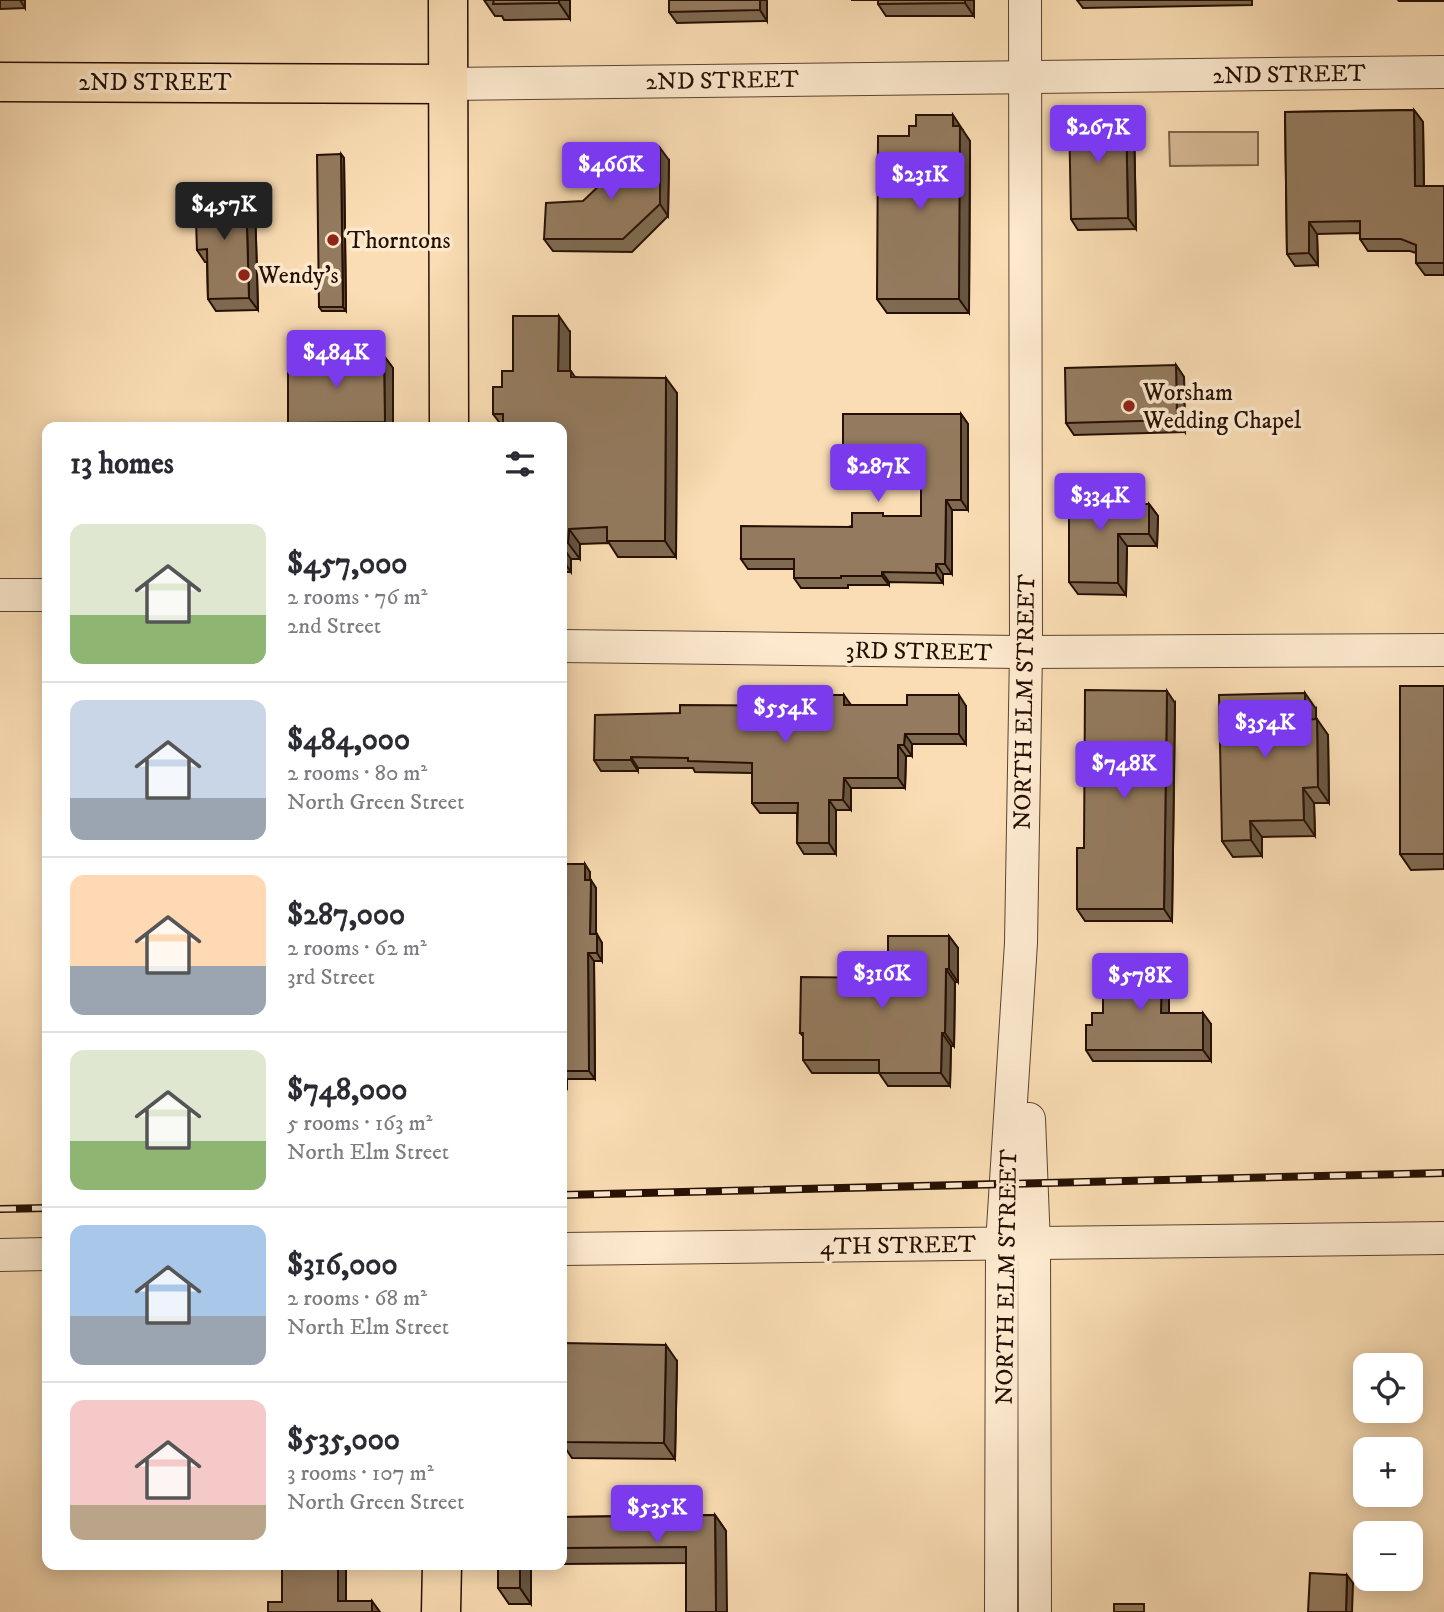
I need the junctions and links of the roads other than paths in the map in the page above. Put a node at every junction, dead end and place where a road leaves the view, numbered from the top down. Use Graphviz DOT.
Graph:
graph roads {
  1 [pos="448,0"];
  2 [pos="1025,0"];
  3 [pos="1444,72"];
  4 [pos="1024,77"];
  5 [pos="0,82"];
  6 [pos="449,84"];
  7 [pos="449,422"];
  8 [pos="0,595"];
  9 [pos="42,595"];
  10 [pos="567,646"];
  11 [pos="1444,650"];
  12 [pos="1026,652"];
  13 [pos="1021,943"];
  14 [pos="1444,1238"];
  15 [pos="1002,1244"];
  16 [pos="1034,1245"];
  17 [pos="567,1249"];
  18 [pos="42,1254"];
  19 [pos="0,1255"];
  20 [pos="442,1570"];
  21 [pos="441,1612"];
  22 [pos="1001,1612"];
  23 [pos="1035,1612"];
  1 -- 6 [label="main road"];
  2 -- 4 [label="street, NORTH ELM STREET"];
  3 -- 4 [label="street, 2ND STREET"];
  4 -- 6 [label="street, 2ND STREET"];
  4 -- 12 [label="street, NORTH ELM STREET"];
  5 -- 6 [label="main road, 2ND STREET"];
  6 -- 7 [label="main road"];
  8 -- 9 [label="street"];
  10 -- 12 [label="street, 3RD STREET"];
  11 -- 12 [label="street, 3RD STREET"];
  12 -- 13 [label="street, NORTH ELM STREET"];
  13 -- 15 [label="street, NORTH ELM STREET"];
  13 -- 16 [label="street, NORTH ELM STREET"];
  14 -- 16 [label="street, 4TH STREET"];
  15 -- 16 [label="street, 4TH STREET"];
  15 -- 17 [label="street, 4TH STREET"];
  15 -- 22 [label="street, NORTH ELM STREET"];
  16 -- 23 [label="street, NORTH ELM STREET"];
  18 -- 19 [label="street"];
  20 -- 21 [label="main road"];
}
